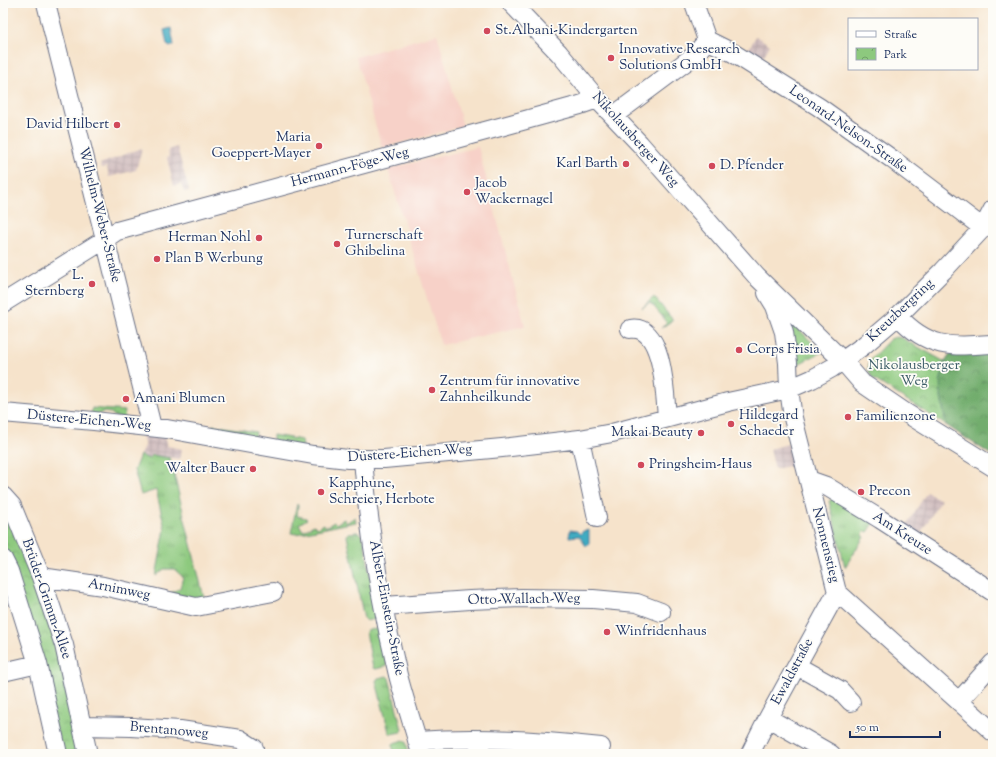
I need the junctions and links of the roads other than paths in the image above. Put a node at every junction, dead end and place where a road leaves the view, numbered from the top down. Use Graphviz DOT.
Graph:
graph roads {
  1 [pos="46,3"];
  2 [pos="511,3"];
  3 [pos="694,3"];
  4 [pos="707,40"];
  5 [pos="597,99"];
  6 [pos="613,116"];
  7 [pos="993,209"];
  8 [pos="983,228"];
  9 [pos="105,238"];
  10 [pos="757,277"];
  11 [pos="3,303"];
  12 [pos="898,316"];
  13 [pos="630,330"];
  14 [pos="993,344"];
  15 [pos="843,361"];
  16 [pos="789,389"];
  17 [pos="3,413"];
  18 [pos="667,418"];
  19 [pos="152,427"];
  20 [pos="580,439"];
  21 [pos="363,460"];
  22 [pos="993,467"];
  23 [pos="809,480"];
  24 [pos="3,496"];
  25 [pos="597,518"];
  26 [pos="3,559"];
  27 [pos="41,577"];
  28 [pos="273,592"];
  29 [pos="837,592"];
  30 [pos="993,592"];
  31 [pos="384,606"];
  32 [pos="662,612"];
  33 [pos="993,663"];
  34 [pos="38,664"];
  35 [pos="797,666"];
  36 [pos="3,672"];
  37 [pos="959,701"];
  38 [pos="851,702"];
  39 [pos="768,718"];
  40 [pos="82,726"];
  41 [pos="993,732"];
  42 [pos="419,747"];
  43 [pos="601,747"];
  44 [pos="254,748"];
  45 [pos="58,754"];
  46 [pos="88,754"];
  47 [pos="750,754"];
  48 [pos="831,754"];
  1 -- 9 [label="street, Wilhelm-Weber-Straße"];
  2 -- 5 [label="street, Nikolausberger Weg"];
  3 -- 4 [label="street"];
  4 -- 6 [label="street"];
  4 -- 8 [label="street, Leonard-Nelson-Straße"];
  5 -- 6 [label="street, Nikolausberger Weg"];
  5 -- 9 [label="street, Hermann-Föge-Weg"];
  6 -- 10 [label="street, Nikolausberger Weg"];
  7 -- 8 [label="street, Kreuzbergring"];
  8 -- 12 [label="street, Kreuzbergring"];
  9 -- 11 [label="street, Hermann-Föge-Weg"];
  9 -- 19 [label="street, Wilhelm-Weber-Straße"];
  10 -- 15 [label="street, Nikolausberger Weg"];
  10 -- 16 [label="street, Nikolausberger Weg"];
  12 -- 14 [label="street"];
  12 -- 15 [label="street, Kreuzbergring"];
  13 -- 18 [label="street"];
  15 -- 16 [label="street, Kreuzbergring"];
  15 -- 22 [label="street, Nikolausberger Weg"];
  16 -- 18 [label="street, Düstere-Eichen-Weg"];
  16 -- 23 [label="street, Nonnenstieg"];
  17 -- 19 [label="street, Düstere-Eichen-Weg"];
  18 -- 20 [label="street, Düstere-Eichen-Weg"];
  19 -- 21 [label="street, Düstere-Eichen-Weg"];
  20 -- 21 [label="street, Düstere-Eichen-Weg"];
  20 -- 25 [label="street"];
  21 -- 31 [label="street, Albert-Einstein-Straße"];
  23 -- 29 [label="street, Nonnenstieg"];
  23 -- 30 [label="street, Am Kreuze"];
  24 -- 27 [label="street, Brüder-Grimm-Allee"];
  26 -- 34 [label="street, Brüder-Grimm-Allee"];
  27 -- 28 [label="street, Arnimweg"];
  27 -- 40 [label="street, Brüder-Grimm-Allee"];
  29 -- 35 [label="street, Ewaldstraße"];
  29 -- 37 [label="street, Nonnenstieg"];
  31 -- 32 [label="street, Otto-Wallach-Weg"];
  31 -- 42 [label="street, Albert-Einstein-Straße"];
  33 -- 37 [label="street"];
  34 -- 36 [label="street"];
  34 -- 45 [label="street, Brüder-Grimm-Allee"];
  35 -- 38 [label="street"];
  35 -- 39 [label="street, Ewaldstraße"];
  37 -- 41 [label="street, Nonnenstieg"];
  39 -- 47 [label="street, Ewaldstraße"];
  39 -- 48 [label="street"];
  40 -- 44 [label="street, Brentanoweg"];
  40 -- 46 [label="street, Brüder-Grimm-Allee"];
  42 -- 43 [label="street"];
}
